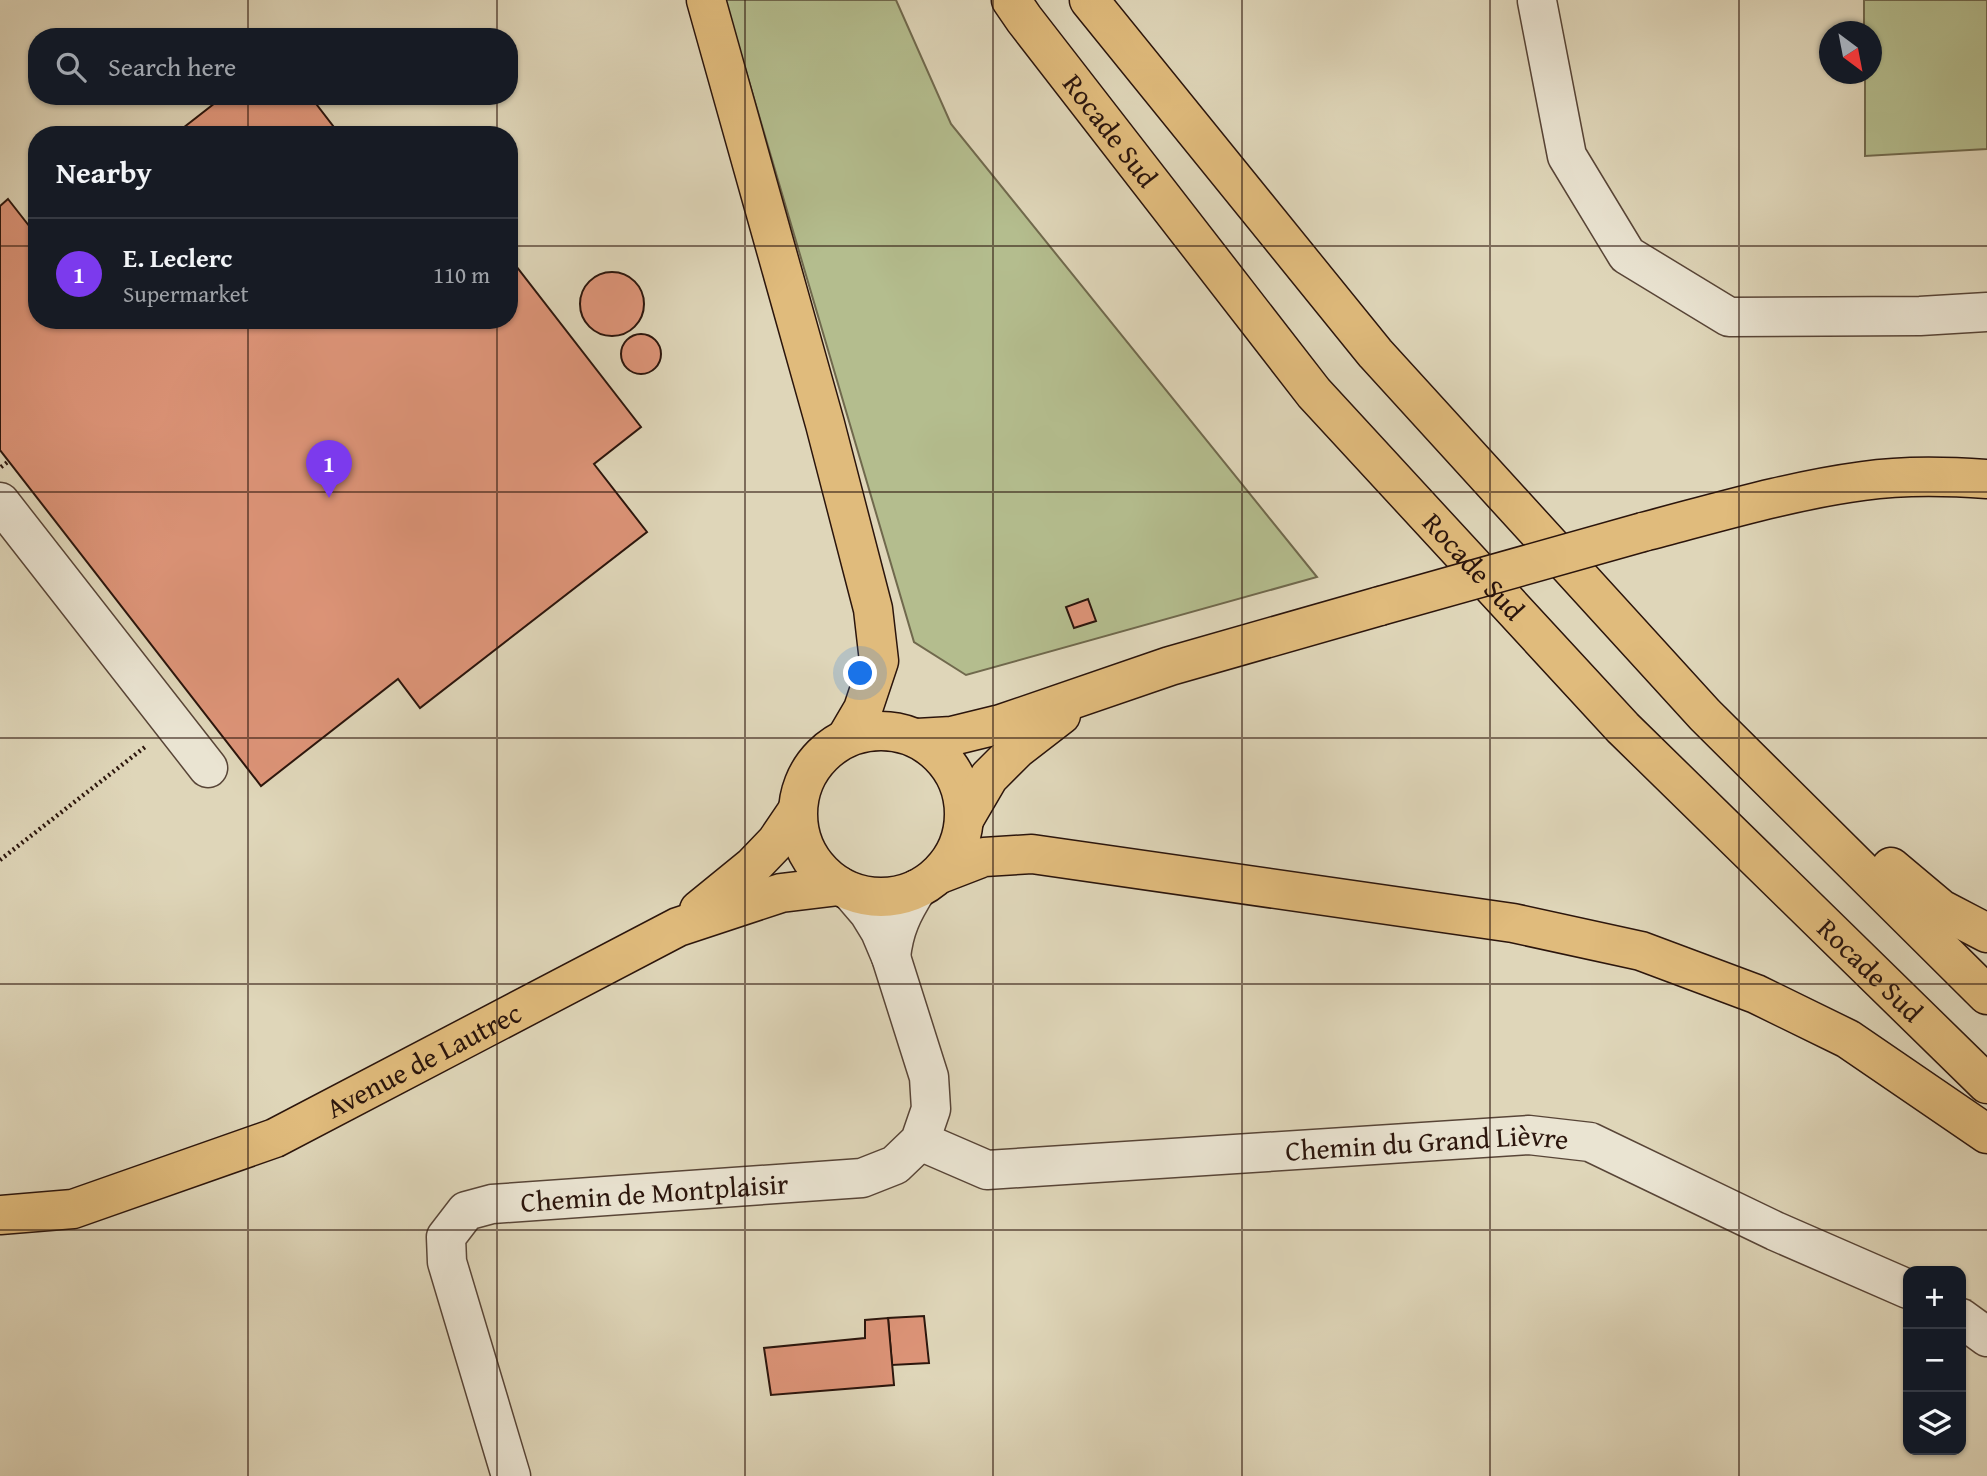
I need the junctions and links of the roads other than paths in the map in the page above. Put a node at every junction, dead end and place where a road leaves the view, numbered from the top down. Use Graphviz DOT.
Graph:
graph roads {
  1 [pos="706,0"];
  2 [pos="1011,0"];
  3 [pos="1089,0"];
  4 [pos="1536,1"];
  5 [pos="1987,312"];
  6 [pos="1987,479"];
  7 [pos="0,502"];
  8 [pos="1095,692"];
  9 [pos="1705,715"];
  10 [pos="846,738"];
  11 [pos="917,738"];
  12 [pos="208,768"];
  13 [pos="797,811"];
  14 [pos="965,818"];
  15 [pos="928,882"];
  16 [pos="845,889"];
  17 [pos="678,927"];
  18 [pos="1987,933"];
  19 [pos="891,957"];
  20 [pos="1987,995"];
  21 [pos="1987,1084"];
  22 [pos="1987,1134"];
  23 [pos="920,1141"];
  24 [pos="0,1215"];
  25 [pos="1903,1287"];
  26 [pos="1966,1322"];
  27 [pos="1987,1337"];
  28 [pos="511,1476"];
  1 -- 10 [label="main road"];
  2 -- 21 [label="main road, Rocade Sud"];
  3 -- 9 [label="main road"];
  4 -- 5 [label="street"];
  6 -- 8 [label="main road, bridge"];
  7 -- 12 [label="street"];
  8 -- 11 [label="main road"];
  8 -- 14 [label="main road"];
  9 -- 18 [label="main road"];
  9 -- 20 [label="main road"];
  10 -- 11 [label="main road"];
  10 -- 13 [label="main road"];
  11 -- 14 [label="main road"];
  13 -- 16 [label="main road"];
  13 -- 17 [label="main road"];
  14 -- 15 [label="main road"];
  15 -- 16 [label="main road"];
  15 -- 19 [label="street, Chemin de Montplaisir"];
  15 -- 22 [label="main road"];
  16 -- 17 [label="main road, Avenue de Lautrec"];
  16 -- 19 [label="street, Chemin de Montplaisir"];
  17 -- 24 [label="main road, Avenue de Lautrec"];
  19 -- 23 [label="street, Chemin de Montplaisir"];
  23 -- 25 [label="street, Chemin du Grand Lièvre"];
  23 -- 28 [label="street, Chemin de Montplaisir"];
  26 -- 27 [label="street"];
}
